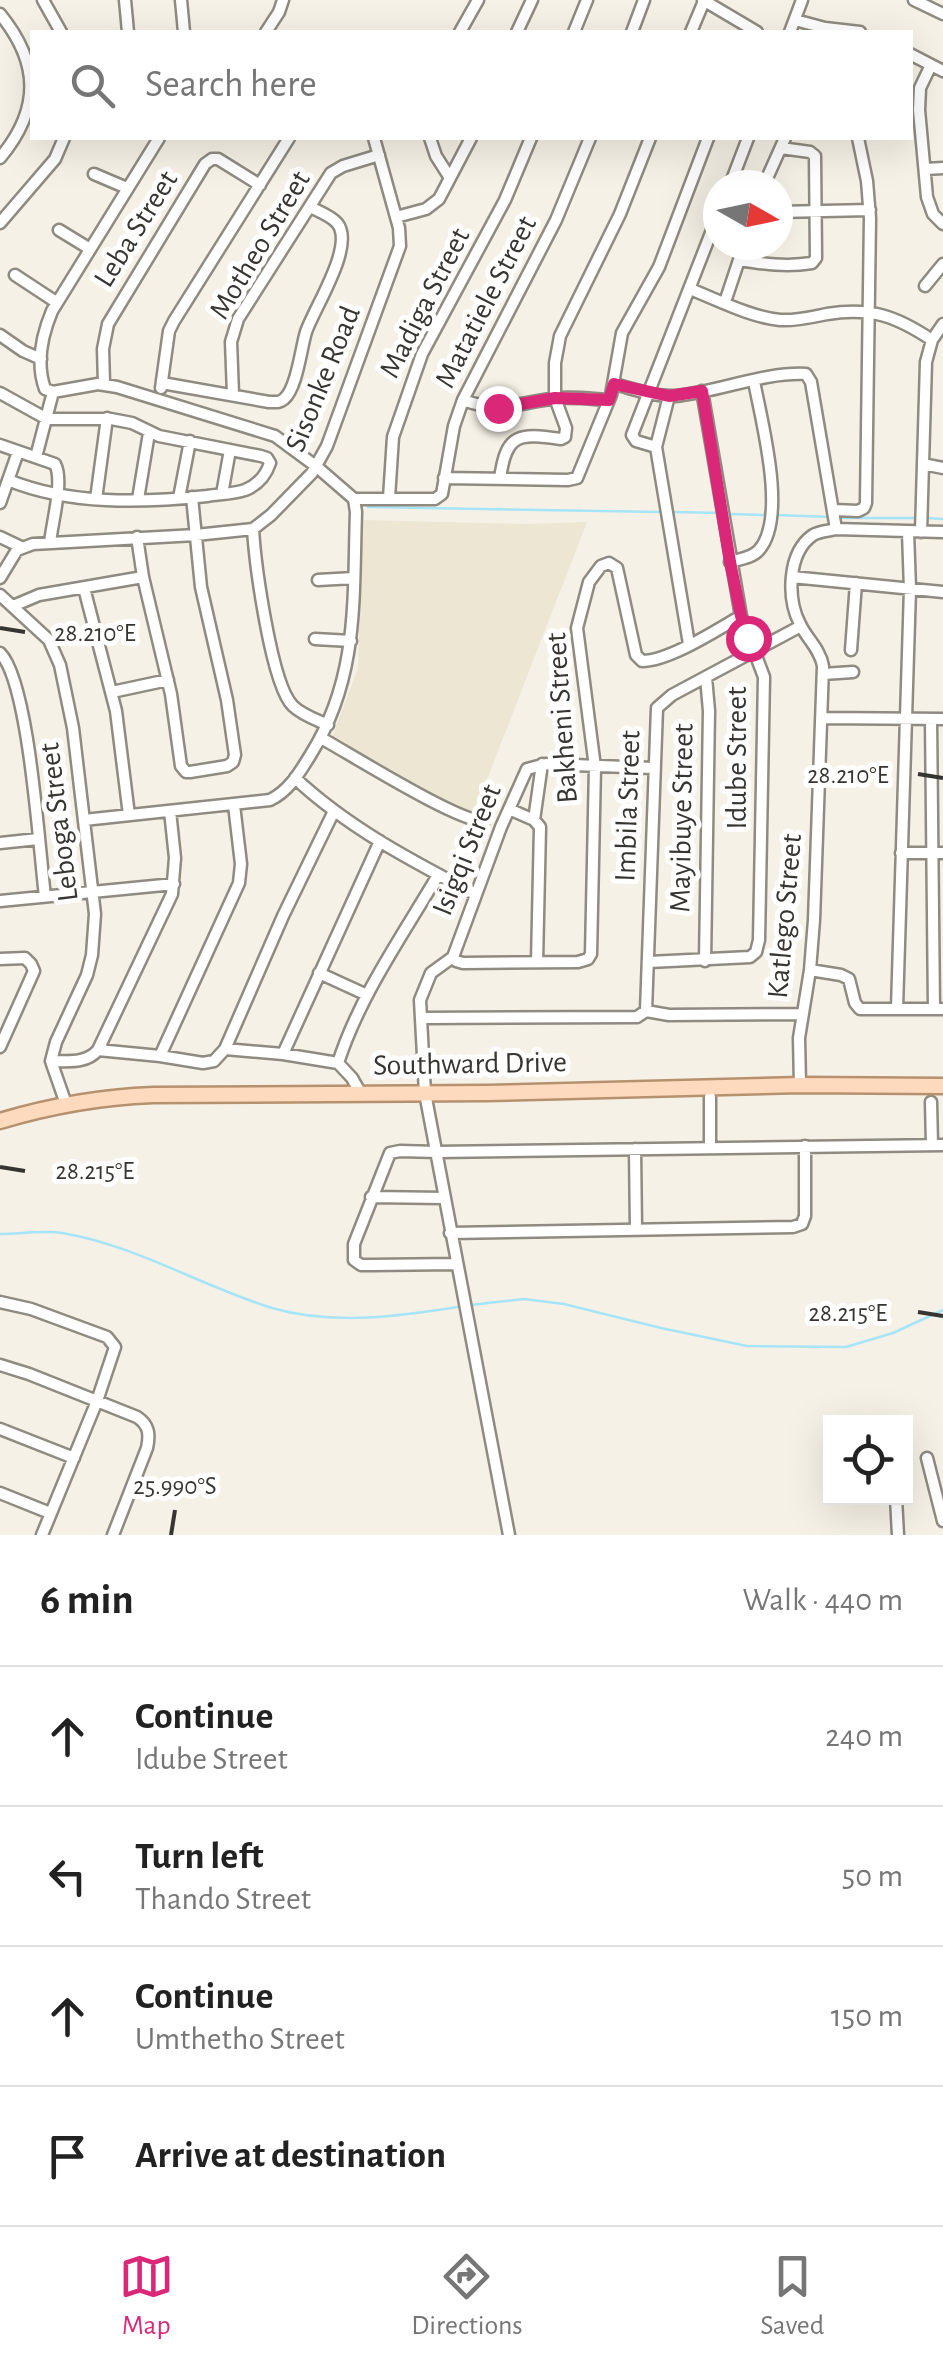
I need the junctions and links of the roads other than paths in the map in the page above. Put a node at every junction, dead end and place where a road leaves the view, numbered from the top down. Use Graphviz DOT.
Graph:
graph roads {
  1 [pos="43,0"];
  2 [pos="126,0"];
  3 [pos="181,0"];
  4 [pos="283,0"];
  5 [pos="478,0"];
  6 [pos="532,0"];
  7 [pos="587,0"];
  8 [pos="644,0"];
  9 [pos="704,0"];
  10 [pos="802,0"];
  11 [pos="914,0"];
  12 [pos="0,14"];
  13 [pos="943,14"];
  14 [pos="794,20"];
  15 [pos="10,26"];
  16 [pos="61,30"];
  17 [pos="128,30"];
  18 [pos="184,30"];
  19 [pos="267,30"];
  20 [pos="461,30"];
  21 [pos="518,30"];
  22 [pos="575,30"];
  23 [pos="633,30"];
  24 [pos="692,30"];
  25 [pos="751,30"];
  26 [pos="791,30"];
  27 [pos="851,30"];
  28 [pos="0,34"];
  29 [pos="913,55"];
  30 [pos="931,64"];
  31 [pos="943,71"];
  32 [pos="63,140"];
  33 [pos="159,140"];
  34 [pos="287,140"];
  35 [pos="375,140"];
  36 [pos="431,140"];
  37 [pos="470,140"];
  38 [pos="530,140"];
  39 [pos="589,140"];
  40 [pos="649,140"];
  41 [pos="707,140"];
  42 [pos="747,140"];
  43 [pos="858,140"];
  44 [pos="783,143"];
  45 [pos="380,154"];
  46 [pos="0,158"];
  47 [pos="943,168"];
  48 [pos="736,170"];
  49 [pos="771,170"];
  50 [pos="926,170"];
  51 [pos="94,174"];
  52 [pos="450,178"];
  53 [pos="260,185"];
  54 [pos="128,188"];
  55 [pos="310,207"];
  56 [pos="870,210"];
  57 [pos="793,212"];
  58 [pos="817,212"];
  59 [pos="396,217"];
  60 [pos="0,223"];
  61 [pos="943,224"];
  62 [pos="59,230"];
  63 [pos="90,248"];
  64 [pos="703,255"];
  65 [pos="739,260"];
  66 [pos="943,264"];
  67 [pos="15,275"];
  68 [pos="925,286"];
  69 [pos="690,289"];
  70 [pos="56,302"];
  71 [pos="725,302"];
  72 [pos="868,311"];
  73 [pos="943,324"];
  74 [pos="0,335"];
  75 [pos="932,340"];
  76 [pos="41,359"];
  77 [pos="754,380"];
  78 [pos="162,383"];
  79 [pos="104,384"];
  80 [pos="614,384"];
  81 [pos="702,391"];
  82 [pos="53,392"];
  83 [pos="0,393"];
  84 [pos="649,393"];
  85 [pos="232,394"];
  86 [pos="669,396"];
  87 [pos="555,398"];
  88 [pos="159,399"];
  89 [pos="463,400"];
  90 [pos="609,400"];
  91 [pos="47,418"];
  92 [pos="108,418"];
  93 [pos="149,433"];
  94 [pos="190,441"];
  95 [pos="0,446"];
  96 [pos="656,447"];
  97 [pos="230,450"];
  98 [pos="18,452"];
  99 [pos="36,457"];
  100 [pos="923,464"];
  101 [pos="317,466"];
  102 [pos="943,468"];
  103 [pos="444,478"];
  104 [pos="500,479"];
  105 [pos="8,480"];
  106 [pos="56,494"];
  107 [pos="222,494"];
  108 [pos="96,498"];
  109 [pos="186,498"];
  110 [pos="389,498"];
  111 [pos="138,499"];
  112 [pos="354,499"];
  113 [pos="0,503"];
  114 [pos="834,510"];
  115 [pos="253,528"];
  116 [pos="836,529"];
  117 [pos="908,532"];
  118 [pos="921,532"];
  119 [pos="943,532"];
  120 [pos="196,534"];
  121 [pos="0,537"];
  122 [pos="137,537"];
  123 [pos="50,543"];
  124 [pos="21,548"];
  125 [pos="730,562"];
  126 [pos="143,577"];
  127 [pos="792,577"];
  128 [pos="0,578"];
  129 [pos="354,578"];
  130 [pos="318,580"];
  131 [pos="856,583"];
  132 [pos="84,588"];
  133 [pos="910,589"];
  134 [pos="943,592"];
  135 [pos="0,595"];
  136 [pos="13,606"];
  137 [pos="741,616"];
  138 [pos="800,626"];
  139 [pos="315,639"];
  140 [pos="352,640"];
  141 [pos="690,644"];
  142 [pos="851,650"];
  143 [pos="754,651"];
  144 [pos="0,653"];
  145 [pos="853,672"];
  146 [pos="823,674"];
  147 [pos="706,677"];
  148 [pos="168,680"];
  149 [pos="112,692"];
  150 [pos="822,718"];
  151 [pos="906,719"];
  152 [pos="937,719"];
  153 [pos="328,725"];
  154 [pos="322,738"];
  155 [pos="542,764"];
  156 [pos="594,767"];
  157 [pos="653,768"];
  158 [pos="295,778"];
  159 [pos="234,805"];
  160 [pos="509,809"];
  161 [pos="170,811"];
  162 [pos="334,811"];
  163 [pos="129,815"];
  164 [pos="84,820"];
  165 [pos="534,820"];
  166 [pos="484,821"];
  167 [pos="38,838"];
  168 [pos="380,841"];
  169 [pos="0,844"];
  170 [pos="938,853"];
  171 [pos="901,854"];
  172 [pos="438,874"];
  173 [pos="174,884"];
  174 [pos="94,891"];
  175 [pos="475,894"];
  176 [pos="45,896"];
  177 [pos="0,901"];
  178 [pos="453,957"];
  179 [pos="0,960"];
  180 [pos="705,960"];
  181 [pos="537,962"];
  182 [pos="649,962"];
  183 [pos="810,970"];
  184 [pos="320,973"];
  185 [pos="367,995"];
  186 [pos="897,1008"];
  187 [pos="938,1009"];
  188 [pos="646,1011"];
  189 [pos="802,1014"];
  190 [pos="422,1018"];
  191 [pos="0,1047"];
  192 [pos="225,1050"];
  193 [pos="283,1054"];
  194 [pos="93,1055"];
  195 [pos="160,1056"];
  196 [pos="52,1061"];
  197 [pos="338,1063"];
  198 [pos="800,1085"];
  199 [pos="943,1086"];
  200 [pos="425,1093"];
  201 [pos="361,1094"];
  202 [pos="710,1097"];
  203 [pos="931,1102"];
  204 [pos="66,1104"];
  205 [pos="0,1121"];
  206 [pos="938,1145"];
  207 [pos="805,1146"];
  208 [pos="710,1148"];
  209 [pos="636,1150"];
  210 [pos="437,1152"];
  211 [pos="371,1198"];
  212 [pos="444,1198"];
  213 [pos="636,1230"];
  214 [pos="450,1232"];
  215 [pos="456,1264"];
  216 [pos="0,1302"];
  217 [pos="0,1365"];
  218 [pos="96,1401"];
  219 [pos="0,1428"];
  220 [pos="74,1458"];
  221 [pos="927,1458"];
  222 [pos="0,1494"];
  223 [pos="896,1505"];
  224 [pos="50,1513"];
  225 [pos="943,1521"];
  226 [pos="42,1535"];
  227 [pos="112,1535"];
  228 [pos="509,1535"];
  229 [pos="898,1535"];
  1 -- 16 [label="street"];
  2 -- 17 [label="street"];
  3 -- 18 [label="street"];
  4 -- 19 [label="street"];
  5 -- 20 [label="street"];
  6 -- 21 [label="street"];
  7 -- 22 [label="street"];
  8 -- 23 [label="street"];
  9 -- 24 [label="street"];
  9 -- 25 [label="street"];
  10 -- 14 [label="street"];
  11 -- 13 [label="street"];
  12 -- 15 [label="street"];
  14 -- 26 [label="street"];
  14 -- 27 [label="street"];
  15 -- 28 [label="street"];
  15 -- 46 [label="street"];
  29 -- 30 [label="street"];
  30 -- 31 [label="street"];
  30 -- 50 [label="street"];
  32 -- 60 [label="street"];
  33 -- 54 [label="street"];
  34 -- 53 [label="street"];
  35 -- 45 [label="street, Sisonke Road"];
  36 -- 52 [label="street"];
  37 -- 52 [label="street"];
  38 -- 110 [label="street, Madiga Street"];
  39 -- 89 [label="street, Matatiele Street"];
  40 -- 87 [label="street"];
  41 -- 80 [label="street"];
  42 -- 48 [label="street"];
  43 -- 56 [label="street"];
  44 -- 49 [label="street"];
  44 -- 58 [label="street"];
  45 -- 55 [label="street, Motheo Street"];
  45 -- 59 [label="street, Sisonke Road"];
  47 -- 50 [label="street"];
  50 -- 61 [label="street"];
  51 -- 54 [label="street"];
  52 -- 59 [label="street"];
  53 -- 78 [label="street"];
  53 -- 79 [label="street, Leba Street"];
  54 -- 63 [label="street"];
  55 -- 85 [label="street, Motheo Street"];
  55 -- 85 [label="street"];
  56 -- 58 [label="street"];
  56 -- 72 [label="street"];
  57 -- 58 [label="street"];
  58 -- 65 [label="street"];
  59 -- 101 [label="street, Sisonke Road"];
  62 -- 63 [label="street"];
  63 -- 70 [label="street"];
  64 -- 69 [label="street"];
  65 -- 71 [label="street"];
  66 -- 68 [label="street"];
  67 -- 70 [label="street"];
  69 -- 71 [label="street"];
  69 -- 84 [label="street"];
  70 -- 76 [label="street"];
  71 -- 72 [label="street"];
  72 -- 75 [label="street"];
  72 -- 114 [label="street"];
  73 -- 75 [label="street"];
  74 -- 76 [label="street"];
  75 -- 100 [label="street"];
  76 -- 82 [label="street"];
  77 -- 81 [label="street"];
  77 -- 114 [label="street"];
  77 -- 125 [label="street"];
  78 -- 85 [label="street"];
  78 -- 88 [label="street"];
  79 -- 82 [label="street"];
  79 -- 88 [label="street"];
  80 -- 84 [label="street"];
  80 -- 90 [label="street"];
  81 -- 86 [label="street"];
  81 -- 125 [label="street, Idube Street"];
  82 -- 91 [label="street"];
  83 -- 91 [label="street"];
  84 -- 86 [label="street"];
  84 -- 96 [label="street"];
  86 -- 96 [label="street"];
  87 -- 89 [label="street"];
  87 -- 90 [label="street"];
  87 -- 104 [label="street"];
  88 -- 101 [label="street"];
  89 -- 103 [label="street, Matatiele Street"];
  90 -- 104 [label="street"];
  91 -- 92 [label="street"];
  91 -- 99 [label="street"];
  92 -- 93 [label="street"];
  92 -- 108 [label="street"];
  93 -- 94 [label="street"];
  93 -- 111 [label="street"];
  94 -- 97 [label="street"];
  94 -- 109 [label="street"];
  95 -- 98 [label="street"];
  96 -- 141 [label="street"];
  97 -- 107 [label="street"];
  97 -- 107 [label="street"];
  98 -- 99 [label="street"];
  98 -- 105 [label="street"];
  99 -- 106 [label="street"];
  100 -- 102 [label="street"];
  100 -- 118 [label="street"];
  101 -- 112 [label="street"];
  101 -- 115 [label="street, Sisonke Road"];
  103 -- 104 [label="street"];
  103 -- 110 [label="street, Matatiele Street"];
  105 -- 106 [label="street"];
  105 -- 113 [label="street"];
  106 -- 108 [label="street"];
  106 -- 123 [label="street"];
  107 -- 109 [label="street"];
  108 -- 111 [label="street"];
  109 -- 111 [label="street"];
  109 -- 120 [label="street"];
  110 -- 112 [label="street"];
  112 -- 129 [label="street"];
  114 -- 116 [label="street"];
  115 -- 120 [label="street"];
  115 -- 153 [label="street"];
  116 -- 117 [label="street"];
  116 -- 127 [label="street"];
  117 -- 118 [label="street"];
  117 -- 133 [label="street"];
  118 -- 119 [label="street"];
  120 -- 122 [label="street"];
  120 -- 148 [label="street"];
  121 -- 124 [label="street"];
  122 -- 123 [label="street"];
  122 -- 126 [label="street"];
  123 -- 124 [label="street"];
  124 -- 128 [label="street"];
  125 -- 137 [label="street, Idube Street"];
  126 -- 132 [label="street"];
  126 -- 148 [label="street"];
  127 -- 131 [label="street"];
  127 -- 138 [label="street, Katlego Street"];
  129 -- 130 [label="street"];
  129 -- 140 [label="street"];
  131 -- 133 [label="street"];
  131 -- 142 [label="street"];
  132 -- 136 [label="street"];
  132 -- 149 [label="street"];
  133 -- 134 [label="street"];
  133 -- 151 [label="street"];
  135 -- 136 [label="street, Leboga Street"];
  136 -- 164 [label="street, Leboga Street"];
  137 -- 141 [label="street, Bakheni Street"];
  137 -- 143 [label="street, Idube Street"];
  138 -- 143 [label="street, Imbila Street"];
  138 -- 146 [label="street, Katlego Street"];
  139 -- 140 [label="street"];
  140 -- 153 [label="street"];
  141 -- 156 [label="street, Bakheni Street"];
  143 -- 147 [label="street, Imbila Street"];
  143 -- 180 [label="street, Idube Street"];
  144 -- 167 [label="street"];
  145 -- 146 [label="street"];
  146 -- 150 [label="street, Katlego Street"];
  147 -- 157 [label="street, Imbila Street"];
  147 -- 180 [label="street, Mayibuye Street"];
  148 -- 149 [label="street"];
  149 -- 163 [label="street"];
  150 -- 151 [label="street"];
  150 -- 183 [label="street, Katlego Street"];
  151 -- 152 [label="street"];
  151 -- 171 [label="street"];
  152 -- 170 [label="street"];
  153 -- 154 [label="street"];
  154 -- 158 [label="street"];
  154 -- 166 [label="street"];
  155 -- 156 [label="street, Isigqi Street"];
  155 -- 160 [label="street, Isigqi Street"];
  155 -- 165 [label="street"];
  156 -- 157 [label="street, Isigqi Street"];
  156 -- 181 [label="street, Bakheni Street"];
  157 -- 182 [label="street, Imbila Street"];
  158 -- 159 [label="street"];
  158 -- 162 [label="street"];
  159 -- 161 [label="street"];
  159 -- 195 [label="street"];
  160 -- 165 [label="street"];
  160 -- 175 [label="street, Isigqi Street"];
  161 -- 163 [label="street"];
  161 -- 173 [label="street"];
  162 -- 168 [label="street"];
  162 -- 192 [label="street"];
  163 -- 164 [label="street"];
  164 -- 174 [label="street, Leboga Street"];
  165 -- 181 [label="street"];
  167 -- 169 [label="street"];
  167 -- 176 [label="street"];
  168 -- 172 [label="street"];
  168 -- 184 [label="street"];
  170 -- 171 [label="street"];
  170 -- 187 [label="street"];
  171 -- 186 [label="street"];
  172 -- 175 [label="street"];
  172 -- 185 [label="street"];
  173 -- 174 [label="street"];
  173 -- 194 [label="street"];
  174 -- 176 [label="street"];
  174 -- 196 [label="street, Leboga Street"];
  175 -- 178 [label="street, Isigqi Street"];
  176 -- 177 [label="street"];
  178 -- 181 [label="street, Bakheni Street"];
  178 -- 190 [label="street, Isigqi Street"];
  179 -- 191 [label="street"];
  180 -- 182 [label="street"];
  182 -- 188 [label="street, Imbila Street"];
  183 -- 186 [label="street"];
  183 -- 189 [label="street, Katlego Street"];
  184 -- 185 [label="street"];
  184 -- 193 [label="street"];
  185 -- 197 [label="street"];
  186 -- 187 [label="street"];
  188 -- 189 [label="street"];
  188 -- 190 [label="street"];
  189 -- 198 [label="street, Katlego Street"];
  190 -- 200 [label="street, Isigqi Street"];
  192 -- 193 [label="street"];
  192 -- 195 [label="street"];
  193 -- 197 [label="street"];
  194 -- 195 [label="street"];
  194 -- 196 [label="street"];
  196 -- 204 [label="street"];
  197 -- 201 [label="street"];
  198 -- 199 [label="main road, Southward Drive"];
  198 -- 200 [label="main road, Southward Drive"];
  200 -- 201 [label="main road, Southward Drive"];
  200 -- 210 [label="street, Isigqi Street"];
  201 -- 204 [label="main road, Southward Drive"];
  202 -- 208 [label="street"];
  203 -- 206 [label="street"];
  204 -- 205 [label="main road, Southward Drive"];
  206 -- 207 [label="street"];
  207 -- 208 [label="street"];
  207 -- 213 [label="street"];
  208 -- 209 [label="street"];
  209 -- 210 [label="street"];
  209 -- 213 [label="street"];
  210 -- 211 [label="street"];
  210 -- 212 [label="street, Isigqi Street"];
  211 -- 212 [label="street"];
  211 -- 215 [label="street"];
  212 -- 214 [label="street, Isigqi Street"];
  213 -- 214 [label="street"];
  214 -- 215 [label="street, Isigqi Street"];
  215 -- 228 [label="street, Isigqi Street"];
  216 -- 218 [label="street"];
  217 -- 218 [label="street"];
  218 -- 220 [label="street"];
  218 -- 227 [label="street"];
  219 -- 220 [label="street"];
  220 -- 224 [label="street"];
  221 -- 225 [label="street"];
  222 -- 224 [label="street"];
  223 -- 229 [label="street"];
  224 -- 226 [label="street"];
}
